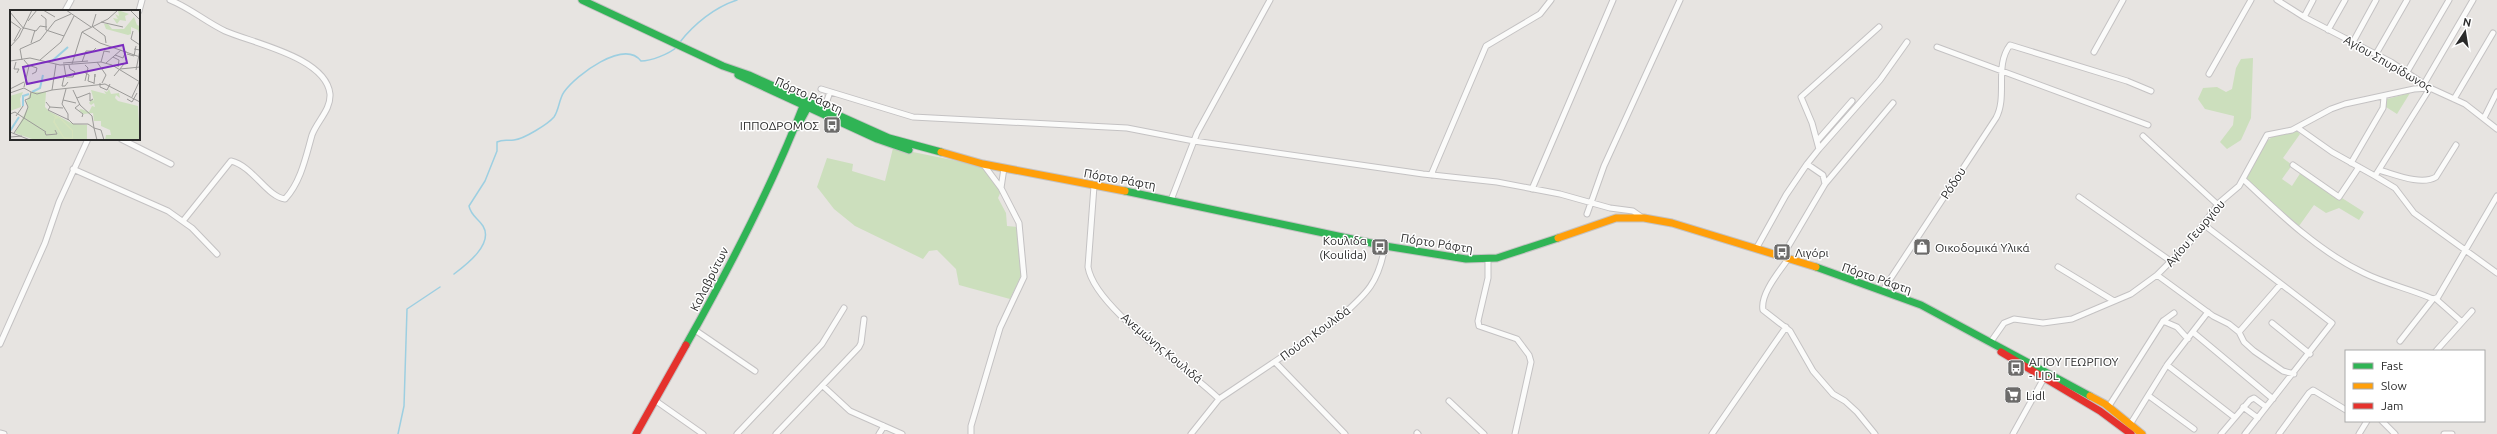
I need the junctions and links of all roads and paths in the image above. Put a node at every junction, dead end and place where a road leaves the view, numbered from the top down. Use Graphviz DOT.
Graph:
graph roads {
  1 [pos="71,0"];
  2 [pos="142,0"];
  3 [pos="170,0"];
  4 [pos="582,0"];
  5 [pos="1270,0"];
  6 [pos="1551,0"];
  7 [pos="1613,0"];
  8 [pos="1680,0"];
  9 [pos="2123,0"];
  10 [pos="2250,0"];
  11 [pos="2277,0"];
  12 [pos="2313,0"];
  13 [pos="2346,0"];
  14 [pos="2376,0"];
  15 [pos="2407,0"];
  16 [pos="2449,0"];
  17 [pos="2473,0"];
  18 [pos="66,10"];
  19 [pos="139,10"];
  20 [pos="2304,17"];
  21 [pos="1879,27"];
  22 [pos="2328,30"];
  23 [pos="2493,33"];
  24 [pos="1907,42"];
  25 [pos="2353,42"];
  26 [pos="1937,46"];
  27 [pos="2094,52"];
  28 [pos="2376,54"];
  29 [pos="2002,69"];
  30 [pos="2407,72"];
  31 [pos="2209,74"];
  32 [pos="2419,80"];
  33 [pos="2424,84"];
  34 [pos="2414,88"];
  35 [pos="2430,88"];
  36 [pos="822,89"];
  37 [pos="2151,91"];
  38 [pos="830,92"];
  39 [pos="2497,92"];
  40 [pos="2384,97"];
  41 [pos="2454,99"];
  42 [pos="1852,101"];
  43 [pos="1893,103"];
  44 [pos="807,104"];
  45 [pos="824,109"];
  46 [pos="2484,118"];
  47 [pos="2148,125"];
  48 [pos="2298,128"];
  49 [pos="2497,129"];
  50 [pos="2143,136"];
  51 [pos="88,140"];
  52 [pos="123,140"];
  53 [pos="1818,140"];
  54 [pos="1194,141"];
  55 [pos="2456,146"];
  56 [pos="1818,149"];
  57 [pos="957,158"];
  58 [pos="2351,163"];
  59 [pos="171,164"];
  60 [pos="983,164"];
  61 [pos="1807,164"];
  62 [pos="2293,165"];
  63 [pos="2359,167"];
  64 [pos="1004,168"];
  65 [pos="74,169"];
  66 [pos="2379,170"];
  67 [pos="1431,175"];
  68 [pos="2375,176"];
  69 [pos="2243,179"];
  70 [pos="1825,184"];
  71 [pos="1094,186"];
  72 [pos="1001,188"];
  73 [pos="1532,190"];
  74 [pos="2497,196"];
  75 [pos="2079,197"];
  76 [pos="1171,200"];
  77 [pos="1590,202"];
  78 [pos="2218,204"];
  79 [pos="1610,208"];
  80 [pos="1587,214"];
  81 [pos="1643,218"];
  82 [pos="1613,219"];
  83 [pos="183,221"];
  84 [pos="2203,224"];
  85 [pos="1385,246"];
  86 [pos="1756,249"];
  87 [pos="2466,249"];
  88 [pos="217,254"];
  89 [pos="1785,258"];
  90 [pos="1488,260"];
  91 [pos="2172,262"];
  92 [pos="2058,267"];
  93 [pos="2497,273"];
  94 [pos="2157,276"];
  95 [pos="2280,286"];
  96 [pos="1883,290"];
  97 [pos="2434,299"];
  98 [pos="2114,301"];
  99 [pos="844,308"];
  100 [pos="2472,311"];
  101 [pos="2208,312"];
  102 [pos="2174,313"];
  103 [pos="864,319"];
  104 [pos="2163,321"];
  105 [pos="2462,322"];
  106 [pos="2272,323"];
  107 [pos="1786,327"];
  108 [pos="695,330"];
  109 [pos="2239,332"];
  110 [pos="2194,333"];
  111 [pos="2188,338"];
  112 [pos="2400,341"];
  113 [pos="1990,343"];
  114 [pos="0,344"];
  115 [pos="2437,350"];
  116 [pos="2310,354"];
  117 [pos="1275,362"];
  118 [pos="2167,365"];
  119 [pos="755,371"];
  120 [pos="2294,374"];
  121 [pos="2044,378"];
  122 [pos="823,386"];
  123 [pos="2149,396"];
  124 [pos="1219,399"];
  125 [pos="2273,399"];
  126 [pos="656,401"];
  127 [pos="1448,401"];
  128 [pos="2109,406"];
  129 [pos="2243,407"];
  130 [pos="2266,407"];
  131 [pos="2345,409"];
  132 [pos="2234,417"];
  133 [pos="2258,418"];
  134 [pos="2365,422"];
  135 [pos="2383,422"];
  136 [pos="2131,423"];
  137 [pos="884,426"];
  138 [pos="2194,429"];
  139 [pos="0,433"];
  140 [pos="899,433"];
  141 [pos="4,434"];
  142 [pos="636,434"];
  143 [pos="703,434"];
  144 [pos="737,434"];
  145 [pos="776,434"];
  146 [pos="879,434"];
  147 [pos="971,434"];
  148 [pos="1191,434"];
  149 [pos="1345,434"];
  150 [pos="1484,434"];
  151 [pos="1515,434"];
  152 [pos="1712,434"];
  153 [pos="1875,434"];
  154 [pos="2013,434"];
  155 [pos="2131,434"];
  156 [pos="2142,434"];
  157 [pos="2221,434"];
  158 [pos="2245,434"];
  159 [pos="2279,434"];
  160 [pos="2359,434"];
  161 [pos="2395,434"];
  162 [pos="2444,434"];
  163 [pos="2452,434"];
  1 -- 18 [label="street"];
  2 -- 19 [label="street"];
  3 -- 83 [label="street"];
  4 -- 44 [label="main road, Πόρτο Ράφτη"];
  5 -- 54 [label="street"];
  6 -- 67 [label="street"];
  7 -- 73 [label="street"];
  8 -- 77 [label="street"];
  9 -- 27 [label="street"];
  10 -- 31 [label="street"];
  11 -- 20 [label="street, Αγίου Σπυρίδωνος"];
  12 -- 20 [label="street"];
  13 -- 22 [label="street"];
  14 -- 25 [label="street"];
  15 -- 28 [label="street"];
  16 -- 30 [label="street"];
  17 -- 33 [label="street"];
  20 -- 22 [label="street, Αγίου Σπυρίδωνος"];
  21 -- 53 [label="street"];
  22 -- 25 [label="street, Αγίου Σπυρίδωνος"];
  23 -- 41 [label="street"];
  24 -- 56 [label="street"];
  25 -- 28 [label="street, Αγίου Σπυρίδωνος"];
  26 -- 29 [label="street"];
  28 -- 30 [label="street, Αγίου Σπυρίδωνος"];
  29 -- 37 [label="street, Ρόδου"];
  29 -- 47 [label="street"];
  29 -- 96 [label="street, Ρόδου"];
  30 -- 32 [label="street, Αγίου Σπυρίδωνος"];
  32 -- 33 [label="street, Αγίου Σπυρίδωνος"];
  32 -- 34 [label="street"];
  33 -- 35 [label="street, Αγίου Σπυρίδωνος"];
  34 -- 35 [label="street, Αγίου Γεωργίου"];
  34 -- 40 [label="street, Αγίου Γεωργίου"];
  35 -- 41 [label="street, Αγίου Σπυρίδωνος"];
  35 -- 66 [label="street"];
  36 -- 38 [label="street"];
  38 -- 45 [label="street"];
  38 -- 54 [label="street"];
  39 -- 46 [label="street"];
  40 -- 48 [label="street, Αγίου Γεωργίου"];
  40 -- 58 [label="street"];
  41 -- 46 [label="street, Αγίου Σπυρίδωνος"];
  42 -- 53 [label="street"];
  43 -- 70 [label="street"];
  44 -- 45 [label="main road, Πόρτο Ράφτη"];
  44 -- 57 [label="main road, Πόρτο Ράφτη"];
  44 -- 108 [label="main road, Καλαβρύτων"];
  45 -- 57 [label="main road, Πόρτο Ράφτη"];
  46 -- 49 [label="street, Αγίου Σπυρίδωνος"];
  48 -- 58 [label="street"];
  48 -- 69 [label="street, Αγίου Γεωργίου"];
  50 -- 78 [label="street"];
  51 -- 65 [label="street"];
  52 -- 59 [label="street"];
  53 -- 56 [label="street"];
  54 -- 67 [label="street"];
  54 -- 76 [label="street"];
  55 -- 66 [label="street"];
  56 -- 61 [label="street"];
  57 -- 60 [label="main road, Πόρτο Ράφτη"];
  58 -- 63 [label="street"];
  60 -- 64 [label="main road, Πόρτο Ράφτη"];
  60 -- 72 [label="street"];
  61 -- 70 [label="street"];
  61 -- 86 [label="street"];
  62 -- 63 [label="street"];
  63 -- 68 [label="street"];
  64 -- 71 [label="main road, Πόρτο Ράφτη"];
  64 -- 72 [label="street"];
  65 -- 83 [label="street"];
  65 -- 114 [label="street"];
  66 -- 68 [label="street"];
  67 -- 73 [label="street"];
  68 -- 87 [label="street"];
  69 -- 78 [label="street, Αγίου Γεωργίου"];
  69 -- 97 [label="street"];
  70 -- 89 [label="street"];
  71 -- 76 [label="main road, Πόρτο Ράφτη"];
  71 -- 124 [label="street, Ανεμώνης Κουλιδά"];
  72 -- 147 [label="street"];
  73 -- 77 [label="street"];
  74 -- 87 [label="street"];
  75 -- 91 [label="street"];
  76 -- 85 [label="main road, Πόρτο Ράφτη"];
  77 -- 79 [label="street"];
  77 -- 80 [label="street"];
  78 -- 84 [label="street, Αγίου Γεωργίου"];
  79 -- 81 [label="street"];
  79 -- 82 [label="street"];
  81 -- 82 [label="main road, Πόρτο Ράφτη"];
  81 -- 86 [label="main road, Πόρτο Ράφτη"];
  82 -- 90 [label="main road, Πόρτο Ράφτη"];
  83 -- 88 [label="street"];
  84 -- 91 [label="street, Αγίου Γεωργίου"];
  84 -- 95 [label="street"];
  85 -- 90 [label="main road, Πόρτο Ράφτη"];
  85 -- 117 [label="street, Πούση Κουλιδά"];
  86 -- 89 [label="main road, Πόρτο Ράφτη"];
  87 -- 93 [label="street"];
  87 -- 97 [label="street"];
  89 -- 96 [label="main road, Πόρτο Ράφτη"];
  89 -- 107 [label="street"];
  90 -- 151 [label="street"];
  91 -- 94 [label="street, Αγίου Γεωργίου"];
  92 -- 98 [label="street"];
  94 -- 98 [label="street, Αγίου Γεωργίου"];
  94 -- 101 [label="street"];
  95 -- 109 [label="street"];
  95 -- 116 [label="street"];
  96 -- 113 [label="main road, Πόρτο Ράφτη"];
  97 -- 105 [label="street"];
  97 -- 112 [label="street"];
  98 -- 113 [label="street, Αγίου Γεωργίου"];
  99 -- 144 [label="street"];
  100 -- 105 [label="street"];
  101 -- 109 [label="street"];
  101 -- 110 [label="street"];
  102 -- 104 [label="street"];
  103 -- 122 [label="street"];
  104 -- 111 [label="street"];
  104 -- 128 [label="street"];
  105 -- 115 [label="street"];
  106 -- 116 [label="street"];
  107 -- 152 [label="street"];
  107 -- 153 [label="street"];
  108 -- 119 [label="street"];
  108 -- 126 [label="main road, Καλαβρύτων"];
  109 -- 120 [label="street"];
  110 -- 111 [label="street"];
  110 -- 125 [label="street"];
  111 -- 118 [label="street"];
  113 -- 121 [label="main road, Πόρτο Ράφτη"];
  113 -- 128 [label="main road, Πόρτο Ράφτη"];
  116 -- 120 [label="street"];
  117 -- 124 [label="street, Πούση Κουλιδά"];
  117 -- 149 [label="street"];
  118 -- 123 [label="street"];
  118 -- 132 [label="street"];
  120 -- 125 [label="street"];
  121 -- 154 [label="street"];
  121 -- 155 [label="main road, Πόρτο Ράφτη"];
  122 -- 137 [label="street"];
  122 -- 145 [label="street"];
  123 -- 136 [label="street"];
  123 -- 138 [label="street"];
  124 -- 148 [label="street"];
  125 -- 130 [label="street"];
  126 -- 142 [label="main road, Καλαβρύτων"];
  126 -- 143 [label="street"];
  127 -- 150 [label="street"];
  128 -- 136 [label="main road, Πόρτο Ράφτη"];
  129 -- 130 [label="street"];
  129 -- 132 [label="street"];
  129 -- 133 [label="street"];
  130 -- 133 [label="street"];
  131 -- 159 [label="street"];
  132 -- 157 [label="street"];
  133 -- 158 [label="street"];
  134 -- 160 [label="street"];
  135 -- 161 [label="street"];
  136 -- 156 [label="main road, Πόρτο Ράφτη"];
  137 -- 140 [label="street"];
  137 -- 146 [label="street"];
  139 -- 141 [label="street"];
  162 -- 163 [label="street"];
}
